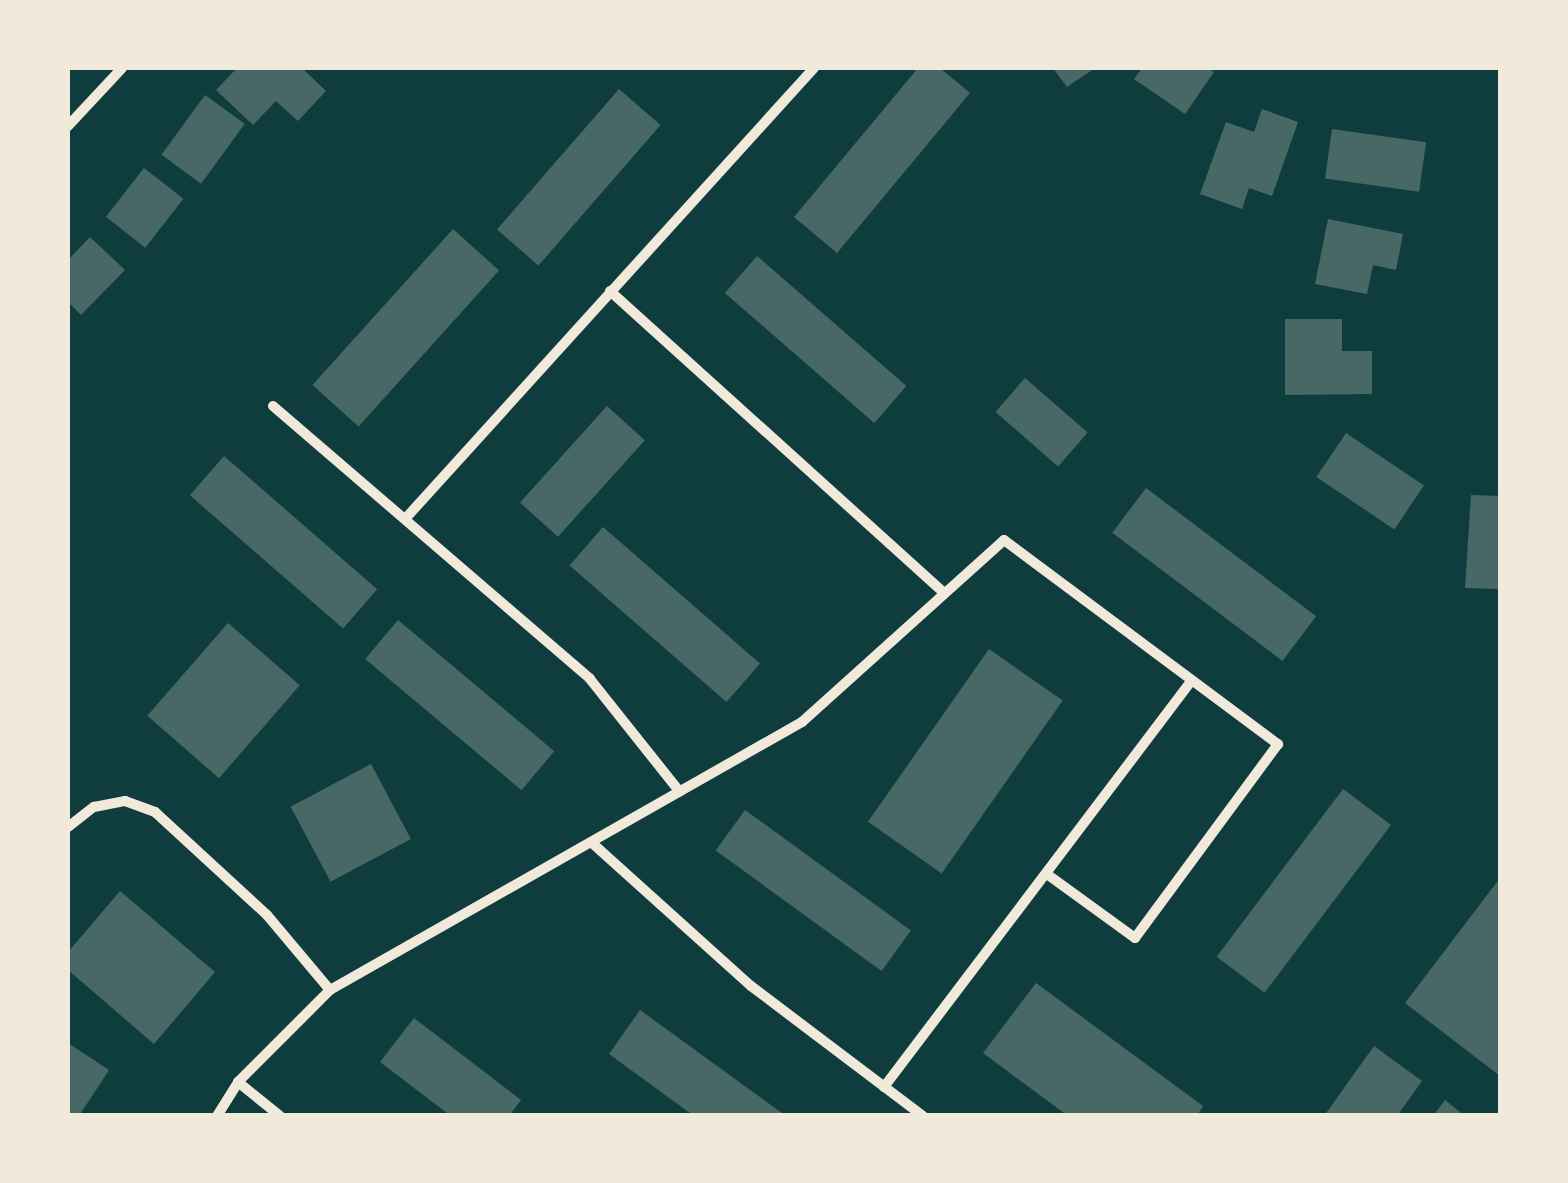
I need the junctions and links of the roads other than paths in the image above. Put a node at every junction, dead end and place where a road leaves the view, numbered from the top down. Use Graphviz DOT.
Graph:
graph roads {
  1 [pos="122,68"];
  2 [pos="814,68"];
  3 [pos="68,126"];
  4 [pos="610,290"];
  5 [pos="273,406"];
  6 [pos="405,518"];
  7 [pos="944,593"];
  8 [pos="1192,680"];
  9 [pos="680,792"];
  10 [pos="68,827"];
  11 [pos="591,842"];
  12 [pos="1048,874"];
  13 [pos="330,990"];
  14 [pos="238,1082"];
  15 [pos="884,1087"];
  16 [pos="218,1116"];
  17 [pos="280,1116"];
  18 [pos="923,1116"];
  1 -- 3 [label="street"];
  2 -- 4 [label="street"];
  4 -- 6 [label="street"];
  4 -- 7 [label="street"];
  5 -- 6 [label="street"];
  6 -- 9 [label="street"];
  7 -- 8 [label="street"];
  7 -- 9 [label="street"];
  8 -- 12 [label="street"];
  8 -- 12 [label="street"];
  9 -- 11 [label="street"];
  10 -- 13 [label="street"];
  11 -- 13 [label="street"];
  11 -- 15 [label="street"];
  12 -- 15 [label="street"];
  13 -- 14 [label="street"];
  14 -- 16 [label="street"];
  14 -- 17 [label="street"];
  15 -- 18 [label="street"];
}
